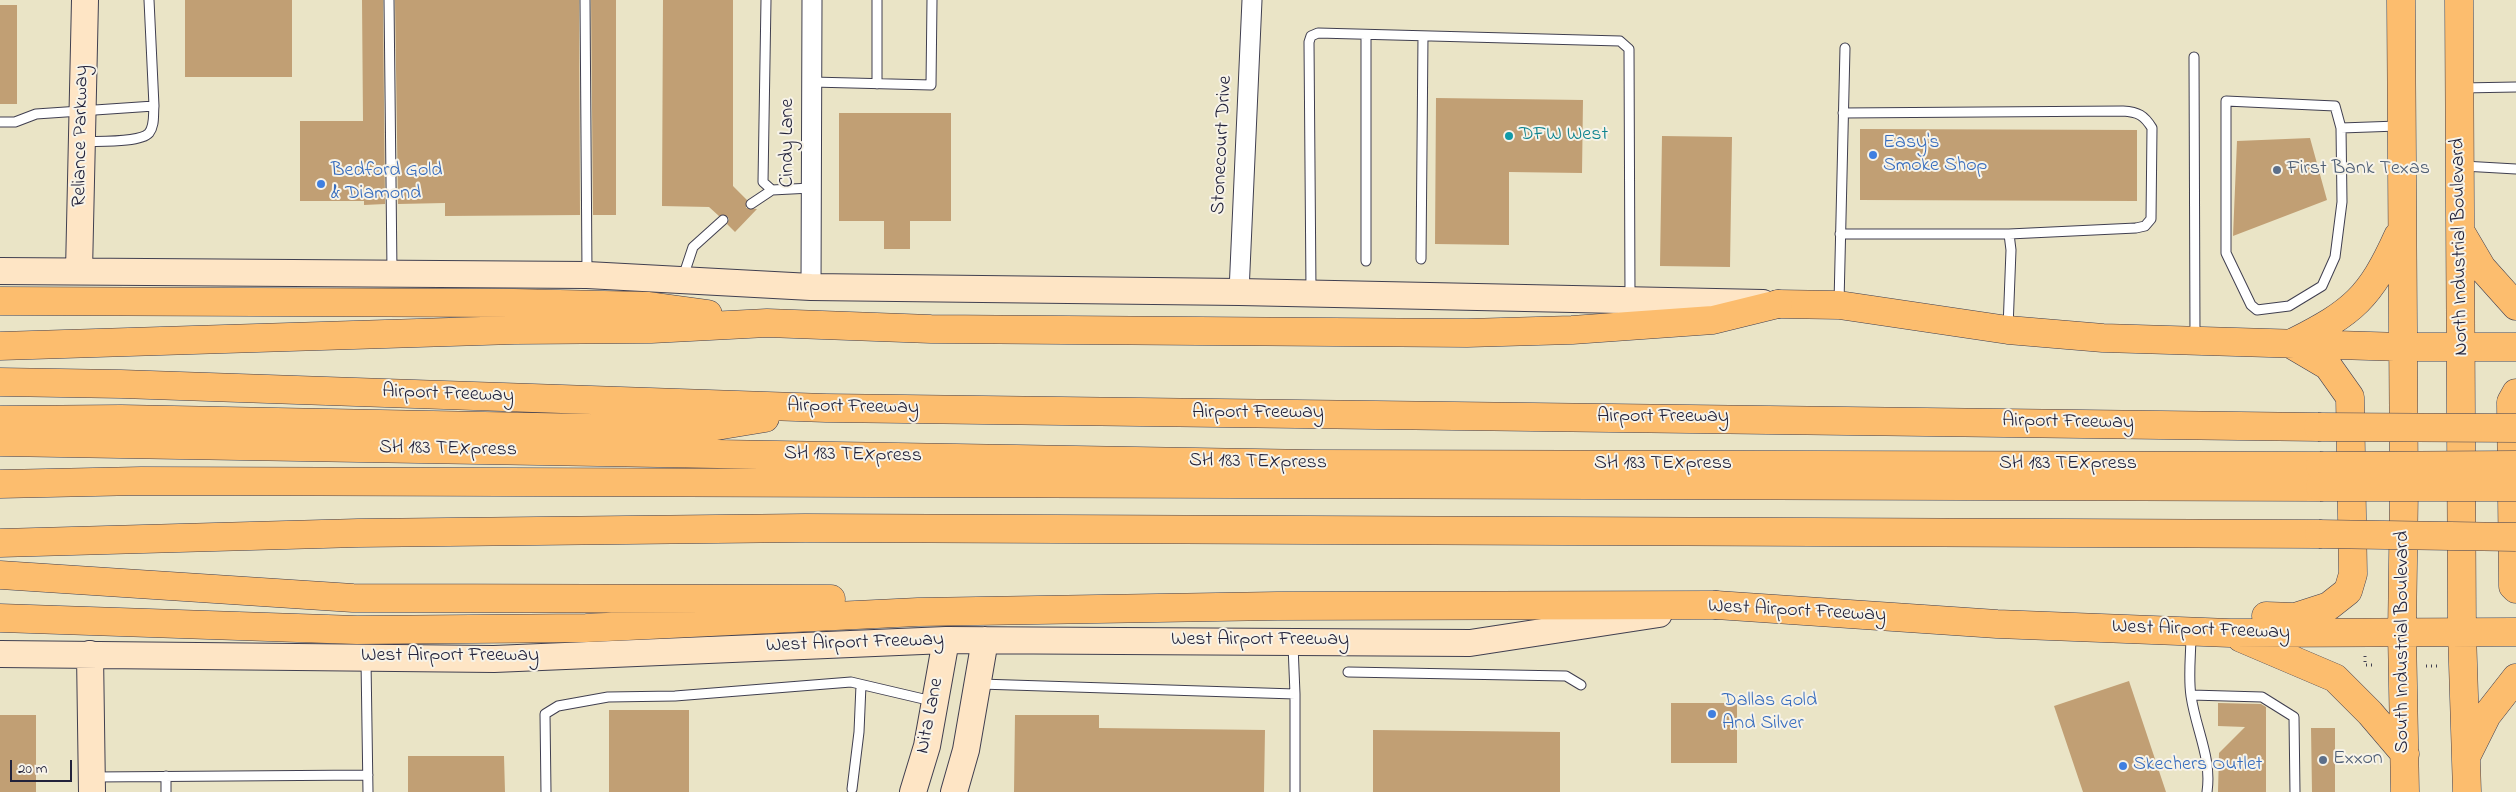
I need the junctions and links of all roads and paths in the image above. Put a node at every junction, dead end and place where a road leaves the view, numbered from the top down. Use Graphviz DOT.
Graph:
graph roads {
  1 [pos="85,0"];
  2 [pos="150,0"];
  3 [pos="389,0"];
  4 [pos="586,0"];
  5 [pos="766,0"];
  6 [pos="812,0"];
  7 [pos="878,0"];
  8 [pos="932,0"];
  9 [pos="1252,0"];
  10 [pos="2401,0"];
  11 [pos="2459,0"];
  12 [pos="1366,34"];
  13 [pos="1423,36"];
  14 [pos="1845,48"];
  15 [pos="2194,57"];
  16 [pos="812,82"];
  17 [pos="877,84"];
  18 [pos="2516,87"];
  19 [pos="2460,88"];
  20 [pos="154,106"];
  21 [pos="82,110"];
  22 [pos="1843,113"];
  23 [pos="0,122"];
  24 [pos="2401,126"];
  25 [pos="2341,128"];
  26 [pos="82,142"];
  27 [pos="2460,166"];
  28 [pos="2516,169"];
  29 [pos="811,188"];
  30 [pos="772,190"];
  31 [pos="751,204"];
  32 [pos="723,220"];
  33 [pos="2402,228"];
  34 [pos="2461,232"];
  35 [pos="1840,234"];
  36 [pos="2008,234"];
  37 [pos="1421,259"];
  38 [pos="1366,260"];
  39 [pos="0,271"];
  40 [pos="79,271"];
  41 [pos="392,274"];
  42 [pos="586,275"];
  43 [pos="682,280"];
  44 [pos="811,287"];
  45 [pos="1240,292"];
  46 [pos="1311,293"];
  47 [pos="1630,300"];
  48 [pos="0,301"];
  49 [pos="1778,304"];
  50 [pos="1839,305"];
  51 [pos="2516,306"];
  52 [pos="767,323"];
  53 [pos="2008,330"];
  54 [pos="2195,341"];
  55 [pos="2290,344"];
  56 [pos="0,346"];
  57 [pos="2403,347"];
  58 [pos="2516,347"];
  59 [pos="2462,348"];
  60 [pos="0,382"];
  61 [pos="2516,393"];
  62 [pos="826,408"];
  63 [pos="0,420"];
  64 [pos="2516,428"];
  65 [pos="0,442"];
  66 [pos="2516,465"];
  67 [pos="2320,476"];
  68 [pos="0,484"];
  69 [pos="2516,486"];
  70 [pos="2516,537"];
  71 [pos="0,543"];
  72 [pos="0,575"];
  73 [pos="2516,589"];
  74 [pos="1716,605"];
  75 [pos="1277,606"];
  76 [pos="0,618"];
  77 [pos="2195,631"];
  78 [pos="2462,632"];
  79 [pos="2516,632"];
  80 [pos="2402,633"];
  81 [pos="2230,634"];
  82 [pos="946,640"];
  83 [pos="985,640"];
  84 [pos="1293,642"];
  85 [pos="0,654"];
  86 [pos="90,654"];
  87 [pos="2365,655"];
  88 [pos="366,658"];
  89 [pos="2376,665"];
  90 [pos="1348,672"];
  91 [pos="2516,678"];
  92 [pos="861,684"];
  93 [pos="978,684"];
  94 [pos="1581,684"];
  95 [pos="1295,694"];
  96 [pos="2191,695"];
  97 [pos="935,701"];
  98 [pos="2404,754"];
  99 [pos="2466,759"];
  100 [pos="166,776"];
  101 [pos="368,776"];
  102 [pos="92,784"];
  103 [pos="852,790"];
  104 [pos="166,792"];
  105 [pos="368,792"];
  106 [pos="546,792"];
  107 [pos="913,792"];
  108 [pos="954,792"];
  109 [pos="1295,792"];
  110 [pos="2207,792"];
  111 [pos="2296,792"];
  112 [pos="2404,792"];
  113 [pos="2467,792"];
  1 -- 21 [label="main road, Reliance Parkway"];
  2 -- 20 [label="lane"];
  3 -- 41 [label="lane"];
  4 -- 42 [label="lane"];
  5 -- 30 [label="lane"];
  6 -- 16 [label="street, Cindy Lane"];
  7 -- 17 [label="lane"];
  8 -- 17 [label="lane"];
  9 -- 45 [label="street, Stonecourt Drive"];
  10 -- 24 [label="main road"];
  11 -- 19 [label="main road, North Industrial Boulevard"];
  12 -- 13 [label="lane"];
  12 -- 38 [label="lane"];
  12 -- 46 [label="lane"];
  13 -- 37 [label="lane"];
  13 -- 47 [label="lane"];
  14 -- 22 [label="lane"];
  15 -- 54 [label="lane"];
  16 -- 17 [label="lane"];
  16 -- 29 [label="street, Cindy Lane"];
  18 -- 19 [label="lane"];
  19 -- 27 [label="main road, North Industrial Boulevard"];
  20 -- 21 [label="lane"];
  20 -- 26 [label="lane"];
  21 -- 23 [label="lane"];
  21 -- 26 [label="main road, Reliance Parkway"];
  22 -- 35 [label="lane"];
  22 -- 36 [label="lane"];
  24 -- 25 [label="lane"];
  24 -- 33 [label="main road"];
  25 -- 25 [label="lane"];
  26 -- 40 [label="main road, Reliance Parkway"];
  27 -- 28 [label="lane"];
  27 -- 34 [label="main road, North Industrial Boulevard"];
  29 -- 30 [label="lane"];
  29 -- 44 [label="street, Cindy Lane"];
  30 -- 31 [label="lane"];
  32 -- 43 [label="lane"];
  33 -- 55 [label="main road"];
  33 -- 57 [label="main road"];
  34 -- 51 [label="main road"];
  34 -- 59 [label="main road, North Industrial Boulevard"];
  35 -- 36 [label="lane"];
  35 -- 50 [label="lane"];
  36 -- 53 [label="lane"];
  39 -- 40 [label="main road"];
  40 -- 41 [label="main road"];
  41 -- 42 [label="main road"];
  42 -- 43 [label="main road"];
  43 -- 44 [label="main road"];
  44 -- 45 [label="main road"];
  45 -- 46 [label="main road"];
  46 -- 47 [label="main road"];
  47 -- 49 [label="main road"];
  48 -- 52 [label="main road"];
  49 -- 50 [label="main road"];
  49 -- 52 [label="main road"];
  50 -- 53 [label="main road"];
  52 -- 56 [label="main road"];
  53 -- 54 [label="main road"];
  54 -- 55 [label="main road"];
  55 -- 57 [label="main road"];
  55 -- 77 [label="main road"];
  57 -- 59 [label="main road"];
  57 -- 80 [label="main road, South Industrial Boulevard"];
  58 -- 59 [label="main road"];
  59 -- 78 [label="main road, North Industrial Boulevard"];
  60 -- 62 [label="main road, Airport Freeway"];
  61 -- 73 [label="main road"];
  62 -- 63 [label="main road"];
  62 -- 64 [label="main road, Airport Freeway, bridge"];
  65 -- 67 [label="main road, SH 183 TEXpress"];
  66 -- 67 [label="main road, SH 183 TEXpress, bridge"];
  67 -- 68 [label="main road, SH 183 TEXpress"];
  67 -- 69 [label="main road, SH 183 TEXpress, bridge"];
  70 -- 71 [label="main road, bridge"];
  72 -- 75 [label="main road"];
  74 -- 75 [label="main road"];
  74 -- 77 [label="main road, West Airport Freeway"];
  74 -- 84 [label="main road, West Airport Freeway"];
  75 -- 76 [label="main road"];
  77 -- 81 [label="main road, West Airport Freeway"];
  77 -- 96 [label="lane"];
  78 -- 79 [label="main road, West Airport Freeway"];
  78 -- 80 [label="main road, West Airport Freeway"];
  78 -- 99 [label="main road"];
  80 -- 81 [label="main road, West Airport Freeway"];
  80 -- 98 [label="main road, South Industrial Boulevard"];
  81 -- 98 [label="main road"];
  82 -- 83 [label="main road, West Airport Freeway"];
  82 -- 88 [label="main road, West Airport Freeway"];
  82 -- 97 [label="main road, Nita Lane"];
  83 -- 84 [label="main road, West Airport Freeway"];
  83 -- 93 [label="main road, Nita Lane"];
  84 -- 95 [label="lane"];
  85 -- 86 [label="main road, West Airport Freeway"];
  86 -- 88 [label="main road, West Airport Freeway"];
  86 -- 102 [label="main road"];
  87 -- 89 [label="path"];
  88 -- 101 [label="lane"];
  90 -- 94 [label="lane"];
  91 -- 99 [label="main road"];
  92 -- 97 [label="lane"];
  92 -- 103 [label="lane"];
  92 -- 106 [label="lane"];
  93 -- 95 [label="lane"];
  93 -- 108 [label="main road, Nita Lane"];
  95 -- 109 [label="lane"];
  96 -- 110 [label="lane"];
  96 -- 111 [label="lane"];
  97 -- 107 [label="main road, Nita Lane"];
  98 -- 112 [label="main road, South Industrial Boulevard"];
  99 -- 113 [label="main road"];
  100 -- 101 [label="lane"];
  100 -- 102 [label="lane"];
  100 -- 104 [label="lane"];
  101 -- 105 [label="lane"];
}
